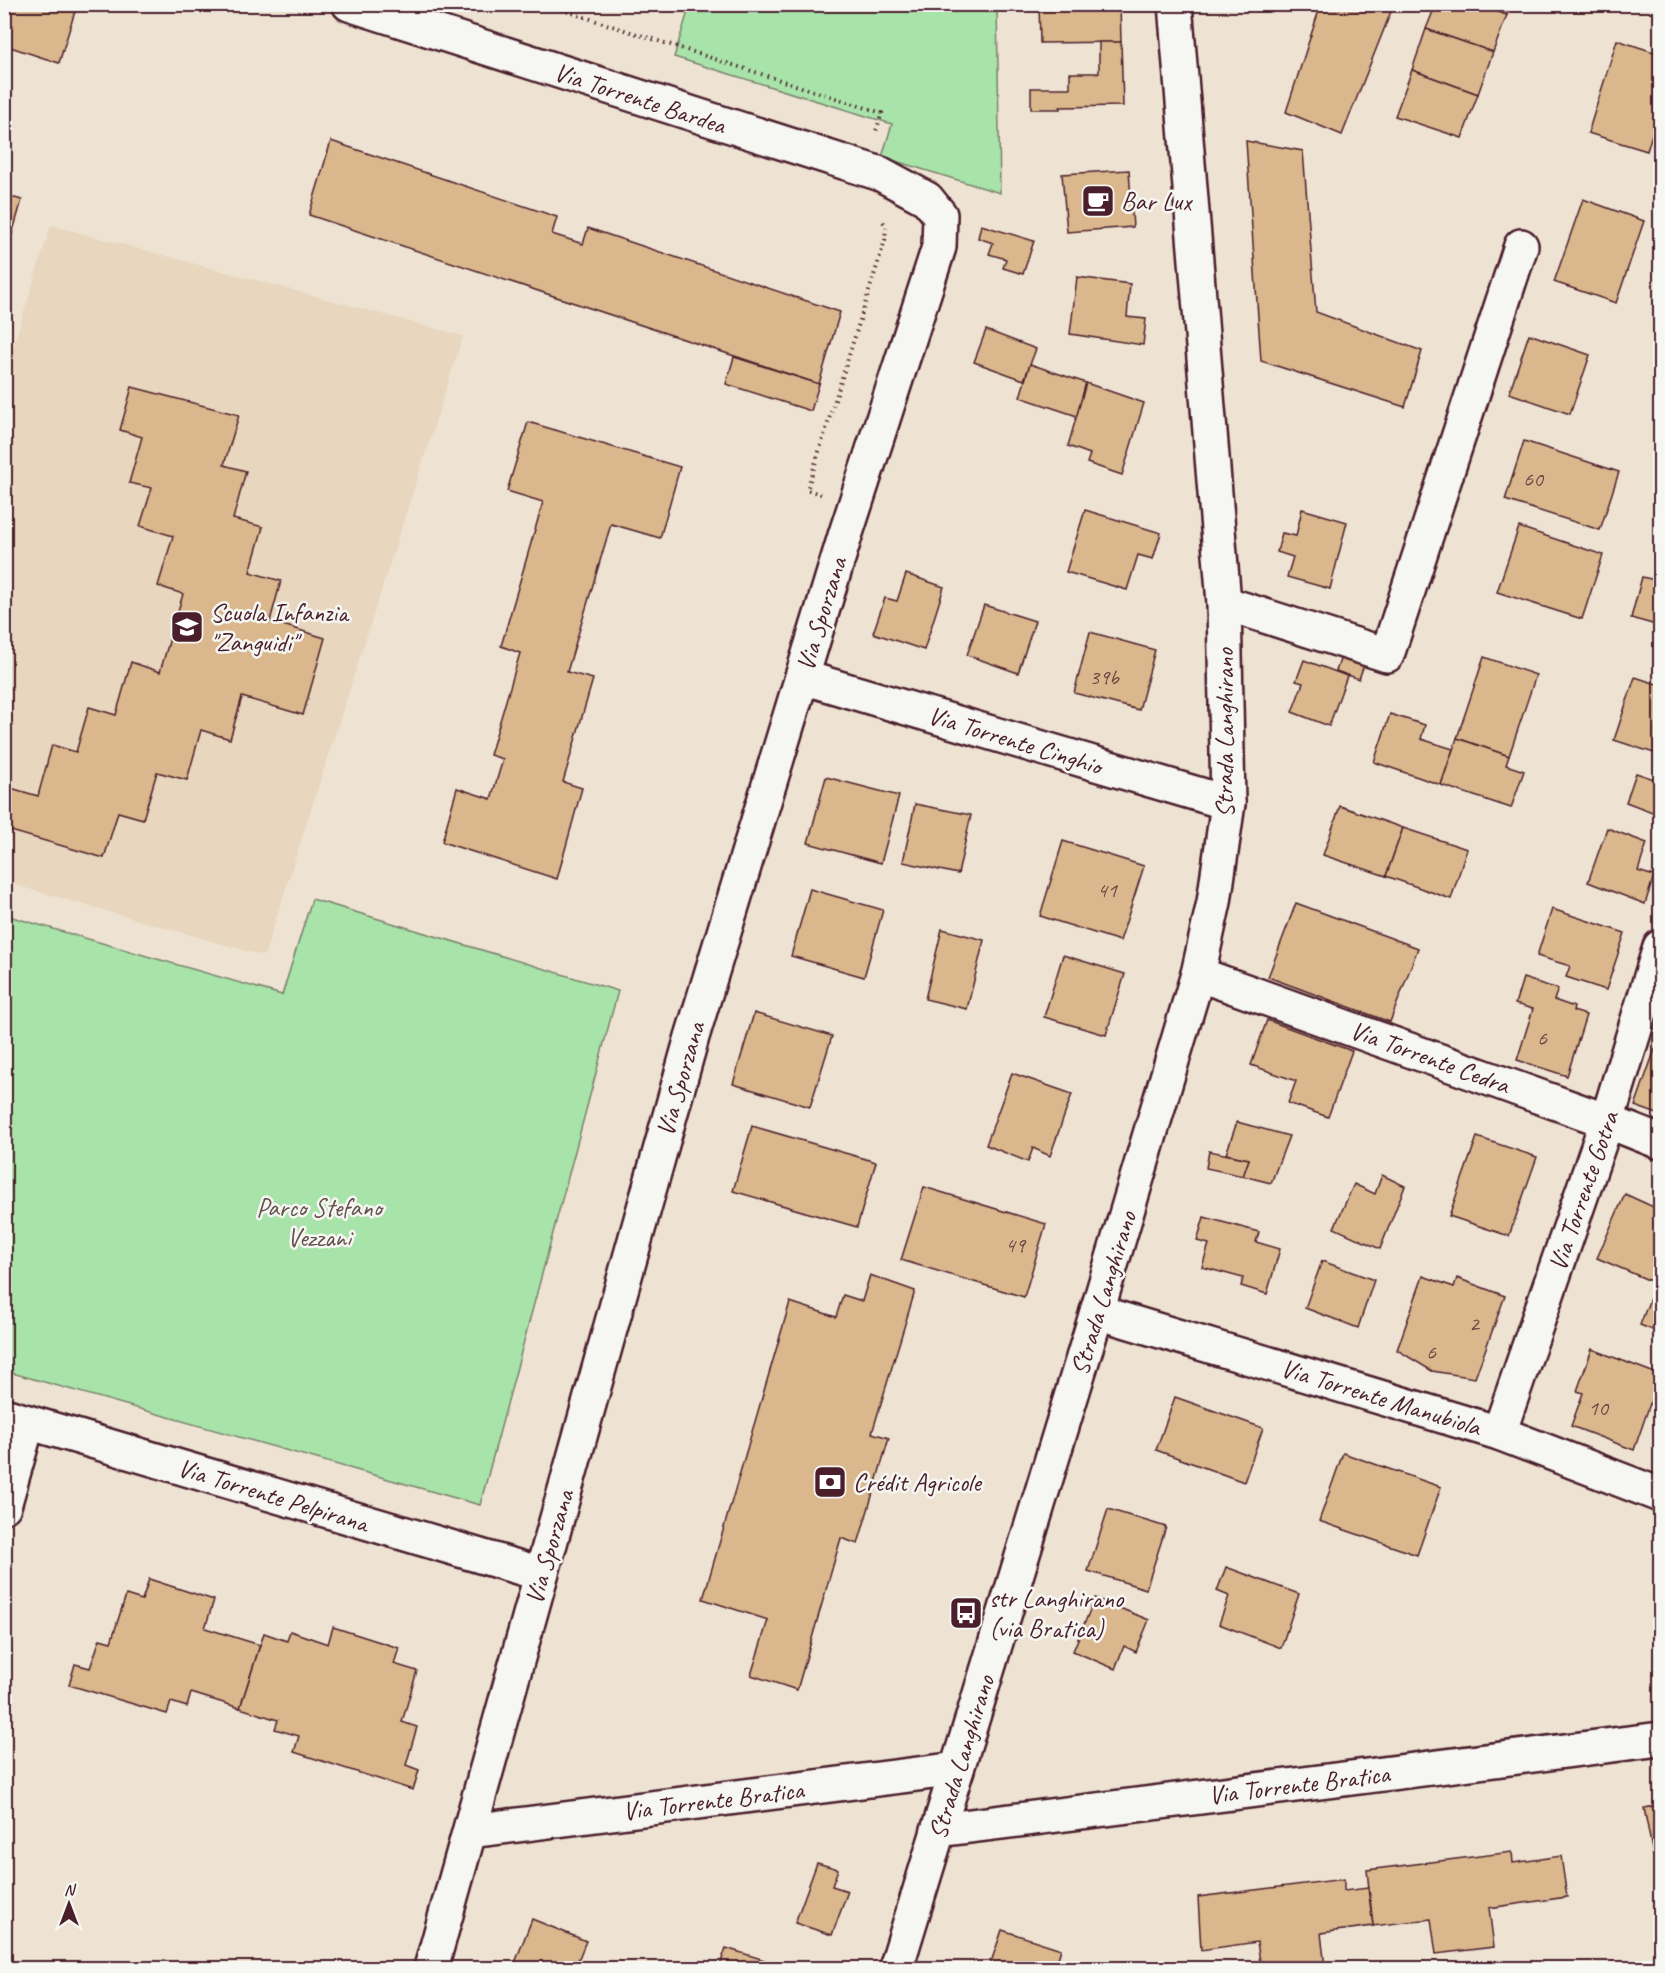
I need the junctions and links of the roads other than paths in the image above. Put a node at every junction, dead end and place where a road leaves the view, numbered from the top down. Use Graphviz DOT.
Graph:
graph roads {
  1 [pos="349,4"];
  2 [pos="1175,4"];
  3 [pos="927,199"];
  4 [pos="1521,246"];
  5 [pos="1224,603"];
  6 [pos="802,677"];
  7 [pos="1228,803"];
  8 [pos="1660,947"];
  9 [pos="1198,974"];
  10 [pos="1607,1121"];
  11 [pos="1660,1142"];
  12 [pos="1097,1312"];
  13 [pos="16,1419"];
  14 [pos="1499,1433"];
  15 [pos="1660,1495"];
  16 [pos="4,1506"];
  17 [pos="541,1574"];
  18 [pos="1660,1739"];
  19 [pos="957,1769"];
  20 [pos="938,1830"];
  21 [pos="470,1831"];
  22 [pos="431,1968"];
  23 [pos="896,1968"];
  1 -- 3 [label="street, Via Torrente Bardea"];
  2 -- 5 [label="street, Strada Langhirano"];
  3 -- 6 [label="street, Via Sporzana"];
  4 -- 5 [label="street, Strada Langhirano"];
  5 -- 7 [label="street, Strada Langhirano"];
  6 -- 7 [label="street, Via Torrente Cinghio"];
  6 -- 17 [label="street, Via Sporzana"];
  7 -- 9 [label="street, Strada Langhirano"];
  8 -- 10 [label="street, Via Torrente Gotra"];
  9 -- 10 [label="street, Via Torrente Cedra"];
  9 -- 12 [label="street, Strada Langhirano"];
  10 -- 11 [label="street, Via Torrente Cedra"];
  10 -- 14 [label="street, Via Torrente Gotra"];
  12 -- 14 [label="street, Via Torrente Manubiola"];
  12 -- 19 [label="street, Strada Langhirano"];
  13 -- 16 [label="street"];
  13 -- 17 [label="street, Via Torrente Pelpirana"];
  14 -- 15 [label="street, Via Torrente Manubiola"];
  17 -- 21 [label="street, Via Sporzana"];
  18 -- 20 [label="street, Via Torrente Bratica"];
  19 -- 20 [label="street, Strada Langhirano"];
  19 -- 21 [label="street, Via Torrente Bratica"];
  20 -- 23 [label="street, Strada Langhirano"];
  21 -- 22 [label="street, Via Sporzana"];
}
